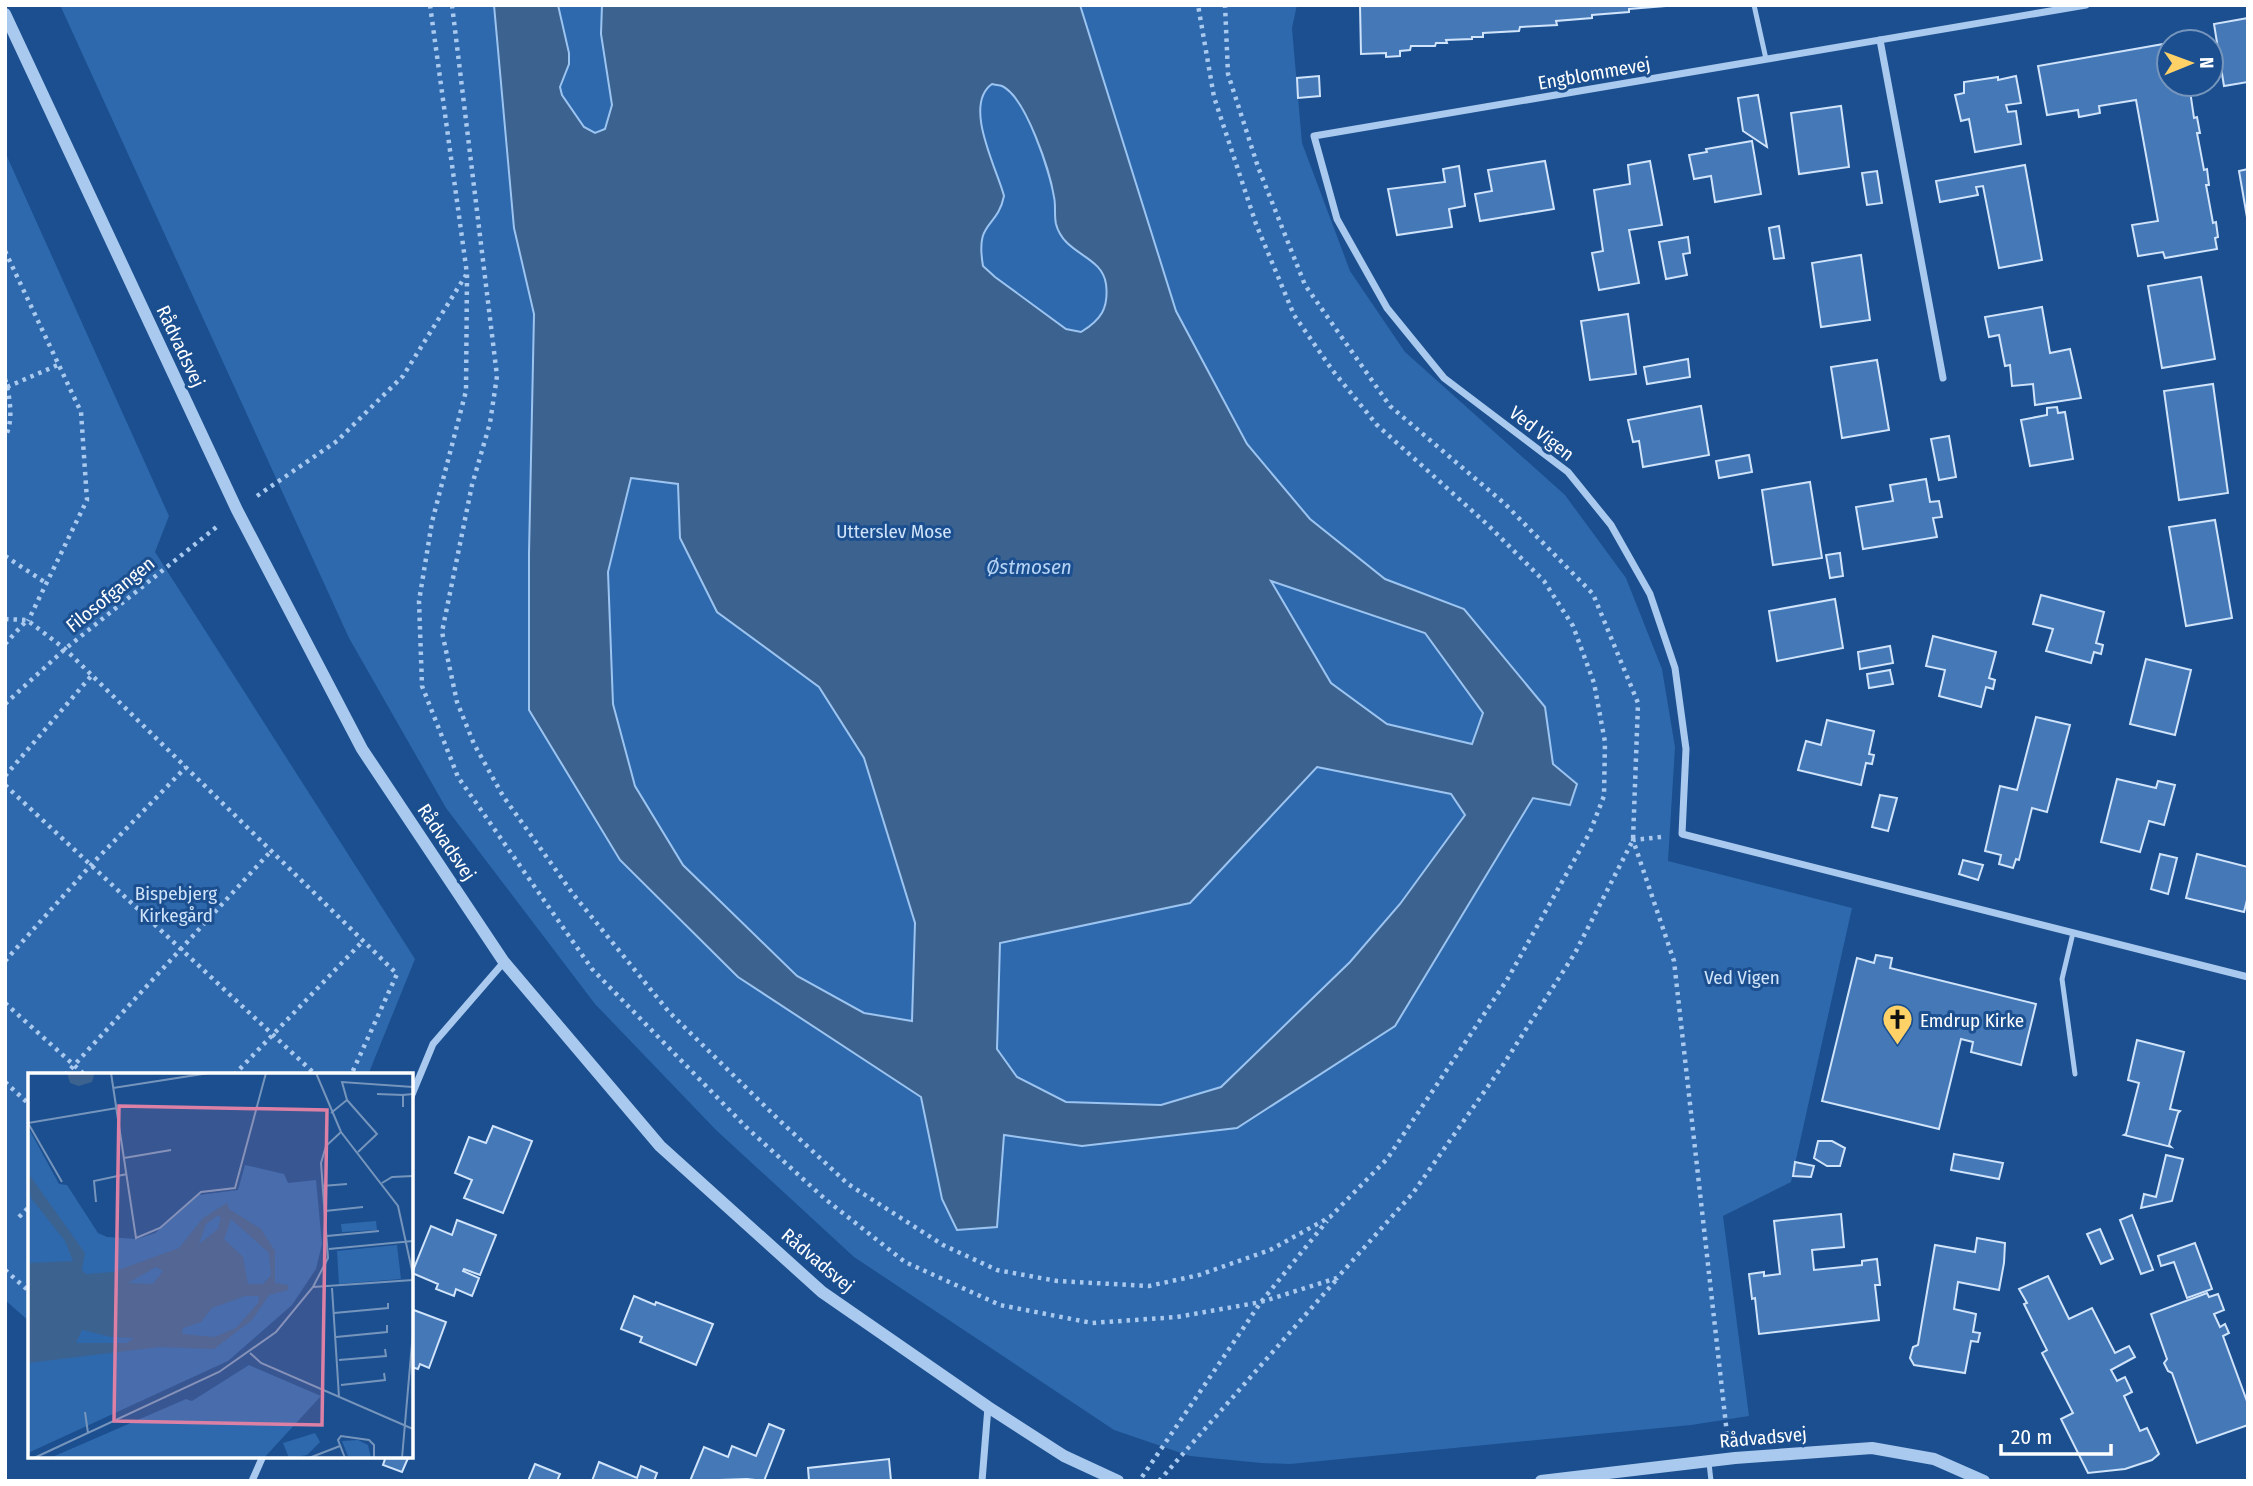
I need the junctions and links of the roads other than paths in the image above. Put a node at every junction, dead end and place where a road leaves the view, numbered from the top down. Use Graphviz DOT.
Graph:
graph roads {
  1 [pos="1754,5"];
  2 [pos="2086,5"];
  3 [pos="2074,6"];
  4 [pos="5,14"];
  5 [pos="1880,40"];
  6 [pos="1766,60"];
  7 [pos="1314,136"];
  8 [pos="1943,378"];
  9 [pos="2074,933"];
  10 [pos="504,961"];
  11 [pos="2248,977"];
  12 [pos="2075,1074"];
  13 [pos="413,1092"];
  14 [pos="988,1407"];
  15 [pos="262,1458"];
  16 [pos="1709,1461"];
  17 [pos="253,1481"];
  18 [pos="982,1481"];
  19 [pos="1118,1481"];
  20 [pos="1541,1481"];
  21 [pos="1711,1481"];
  22 [pos="1984,1481"];
  1 -- 6 [label="lane"];
  2 -- 3 [label="street, Engblommevej"];
  3 -- 5 [label="street, Engblommevej"];
  4 -- 10 [label="street, Rådvadsvej"];
  5 -- 6 [label="street, Engblommevej"];
  5 -- 8 [label="street"];
  6 -- 7 [label="street, Engblommevej"];
  7 -- 9 [label="street, Ved Vigen"];
  9 -- 11 [label="street, Ved Vigen"];
  9 -- 12 [label="lane"];
  10 -- 13 [label="street"];
  10 -- 14 [label="street, Rådvadsvej"];
  14 -- 18 [label="street"];
  14 -- 19 [label="street, Rådvadsvej"];
  15 -- 17 [label="street"];
  16 -- 20 [label="street, Rådvadsvej"];
  16 -- 21 [label="lane"];
  16 -- 22 [label="street, Rådvadsvej"];
}
